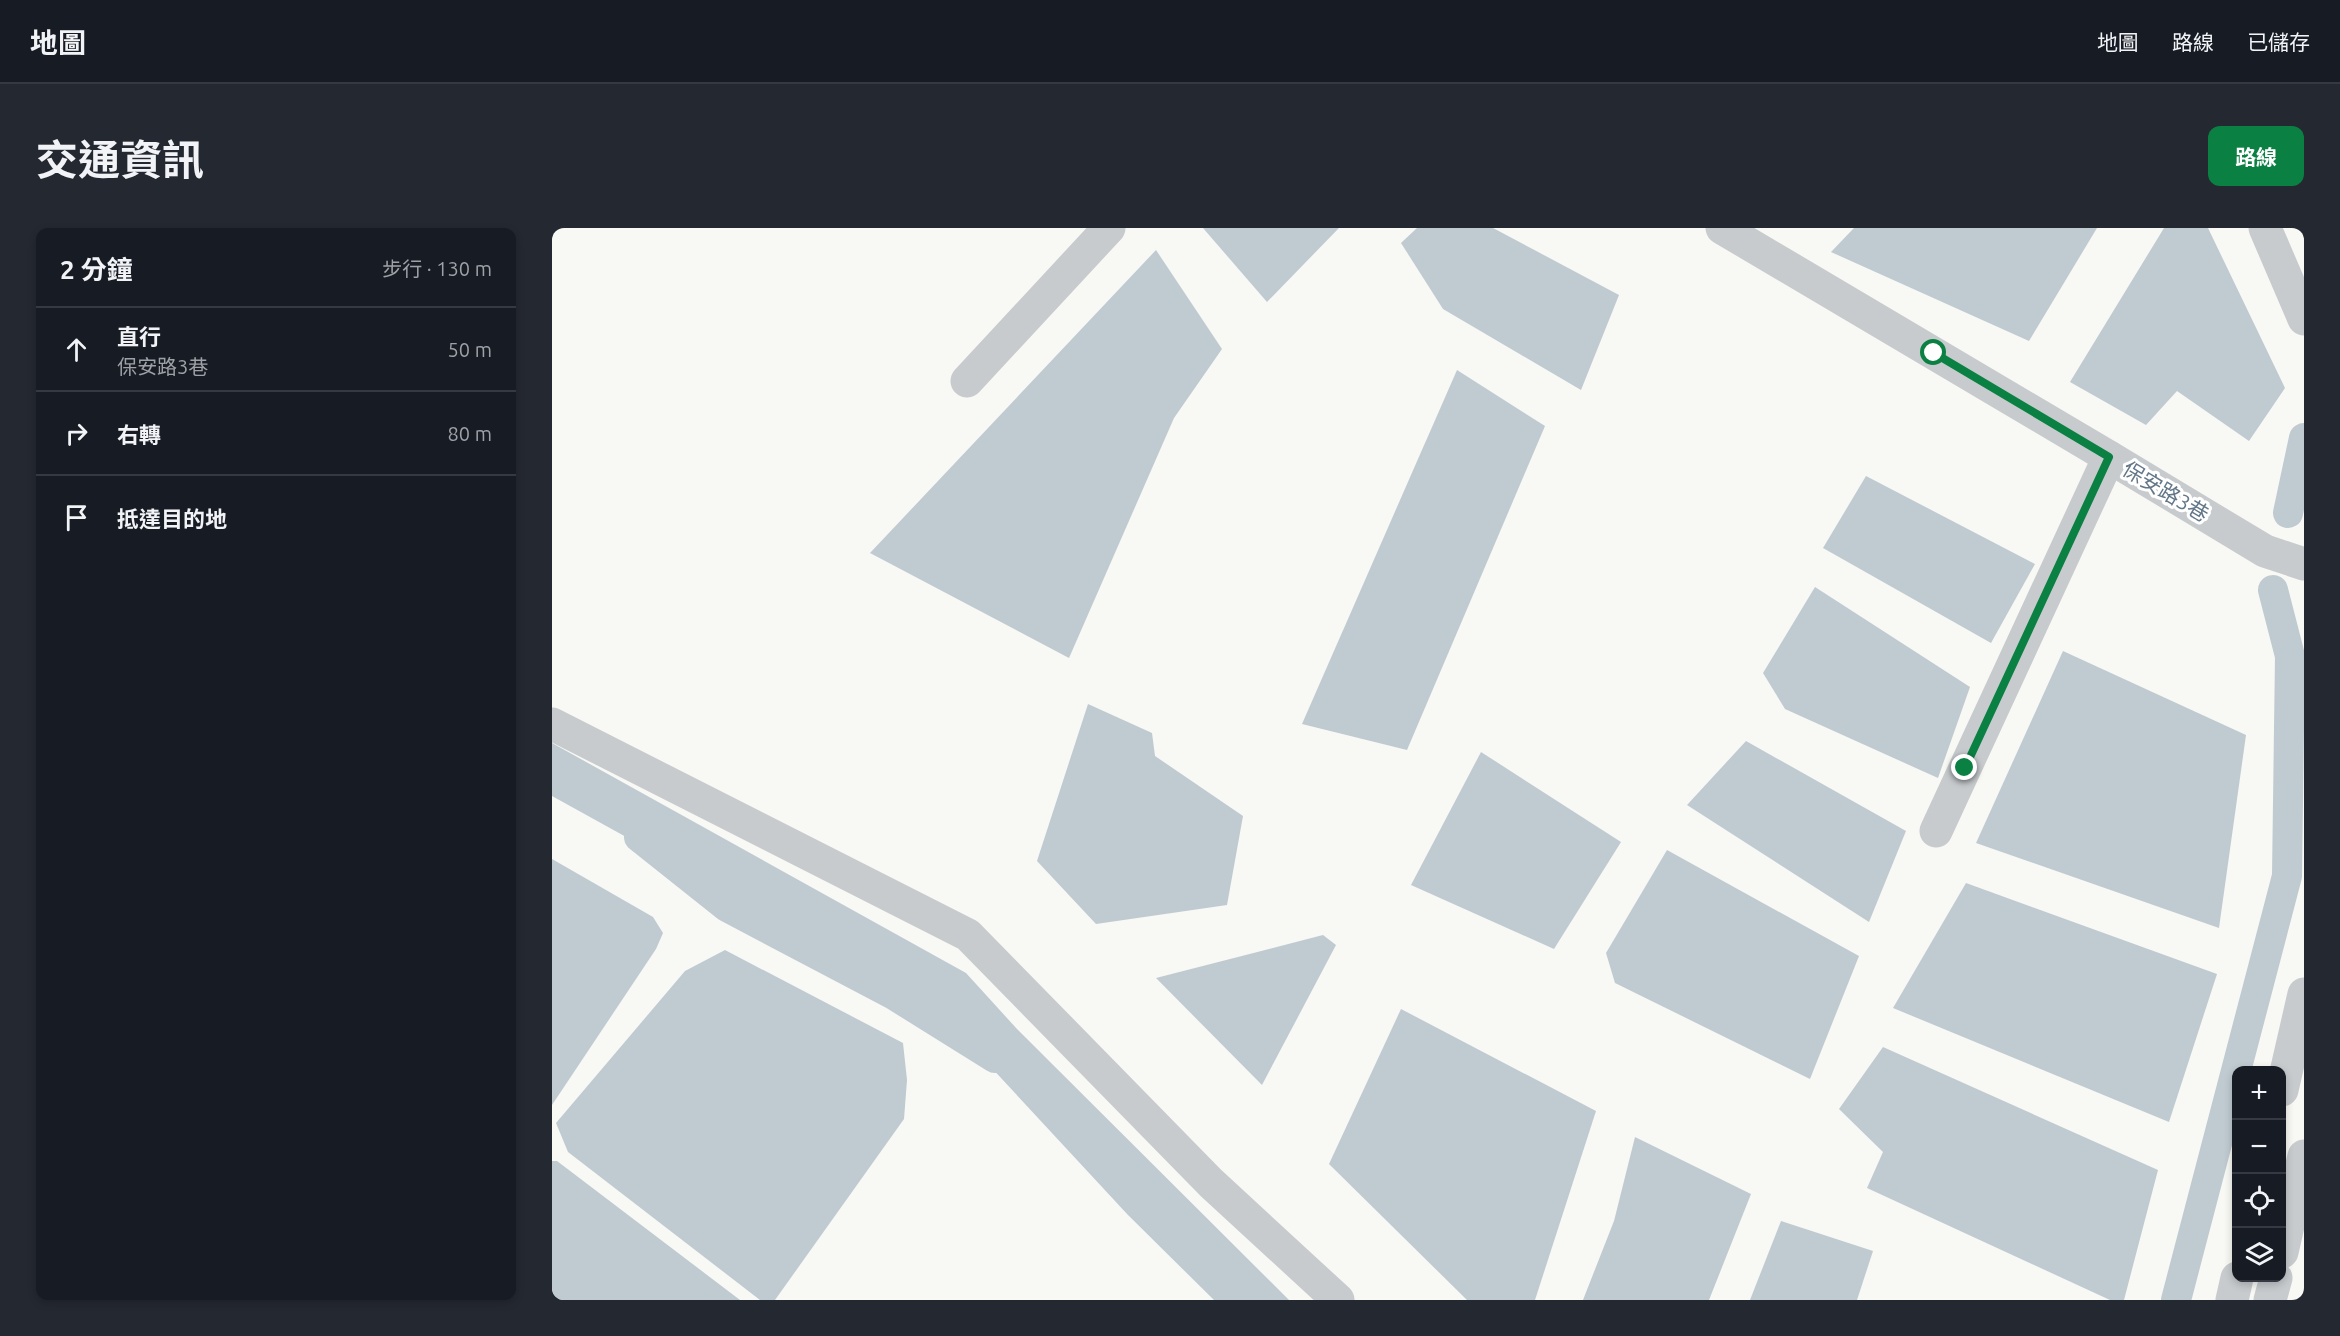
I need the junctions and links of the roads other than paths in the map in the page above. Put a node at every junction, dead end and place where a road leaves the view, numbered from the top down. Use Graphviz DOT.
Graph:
graph roads {
  1 [pos="1109,228"];
  2 [pos="1722,228"];
  3 [pos="2265,228"];
  4 [pos="2304,319"];
  5 [pos="967,381"];
  6 [pos="2109,457"];
  7 [pos="2304,564"];
  8 [pos="552,724"];
  9 [pos="1936,831"];
  10 [pos="2304,994"];
  11 [pos="2286,1073"];
  12 [pos="2304,1156"];
  13 [pos="2286,1235"];
  14 [pos="2236,1282"];
  15 [pos="2275,1282"];
  16 [pos="1338,1300"];
  17 [pos="2232,1300"];
  18 [pos="2270,1300"];
  1 -- 5 [label="street"];
  2 -- 6 [label="street, 保安路3巷"];
  3 -- 4 [label="street"];
  6 -- 7 [label="street, 保安路3巷"];
  6 -- 9 [label="street"];
  8 -- 16 [label="street"];
  10 -- 11 [label="street"];
  12 -- 13 [label="street"];
  14 -- 17 [label="street"];
  15 -- 18 [label="street"];
}
